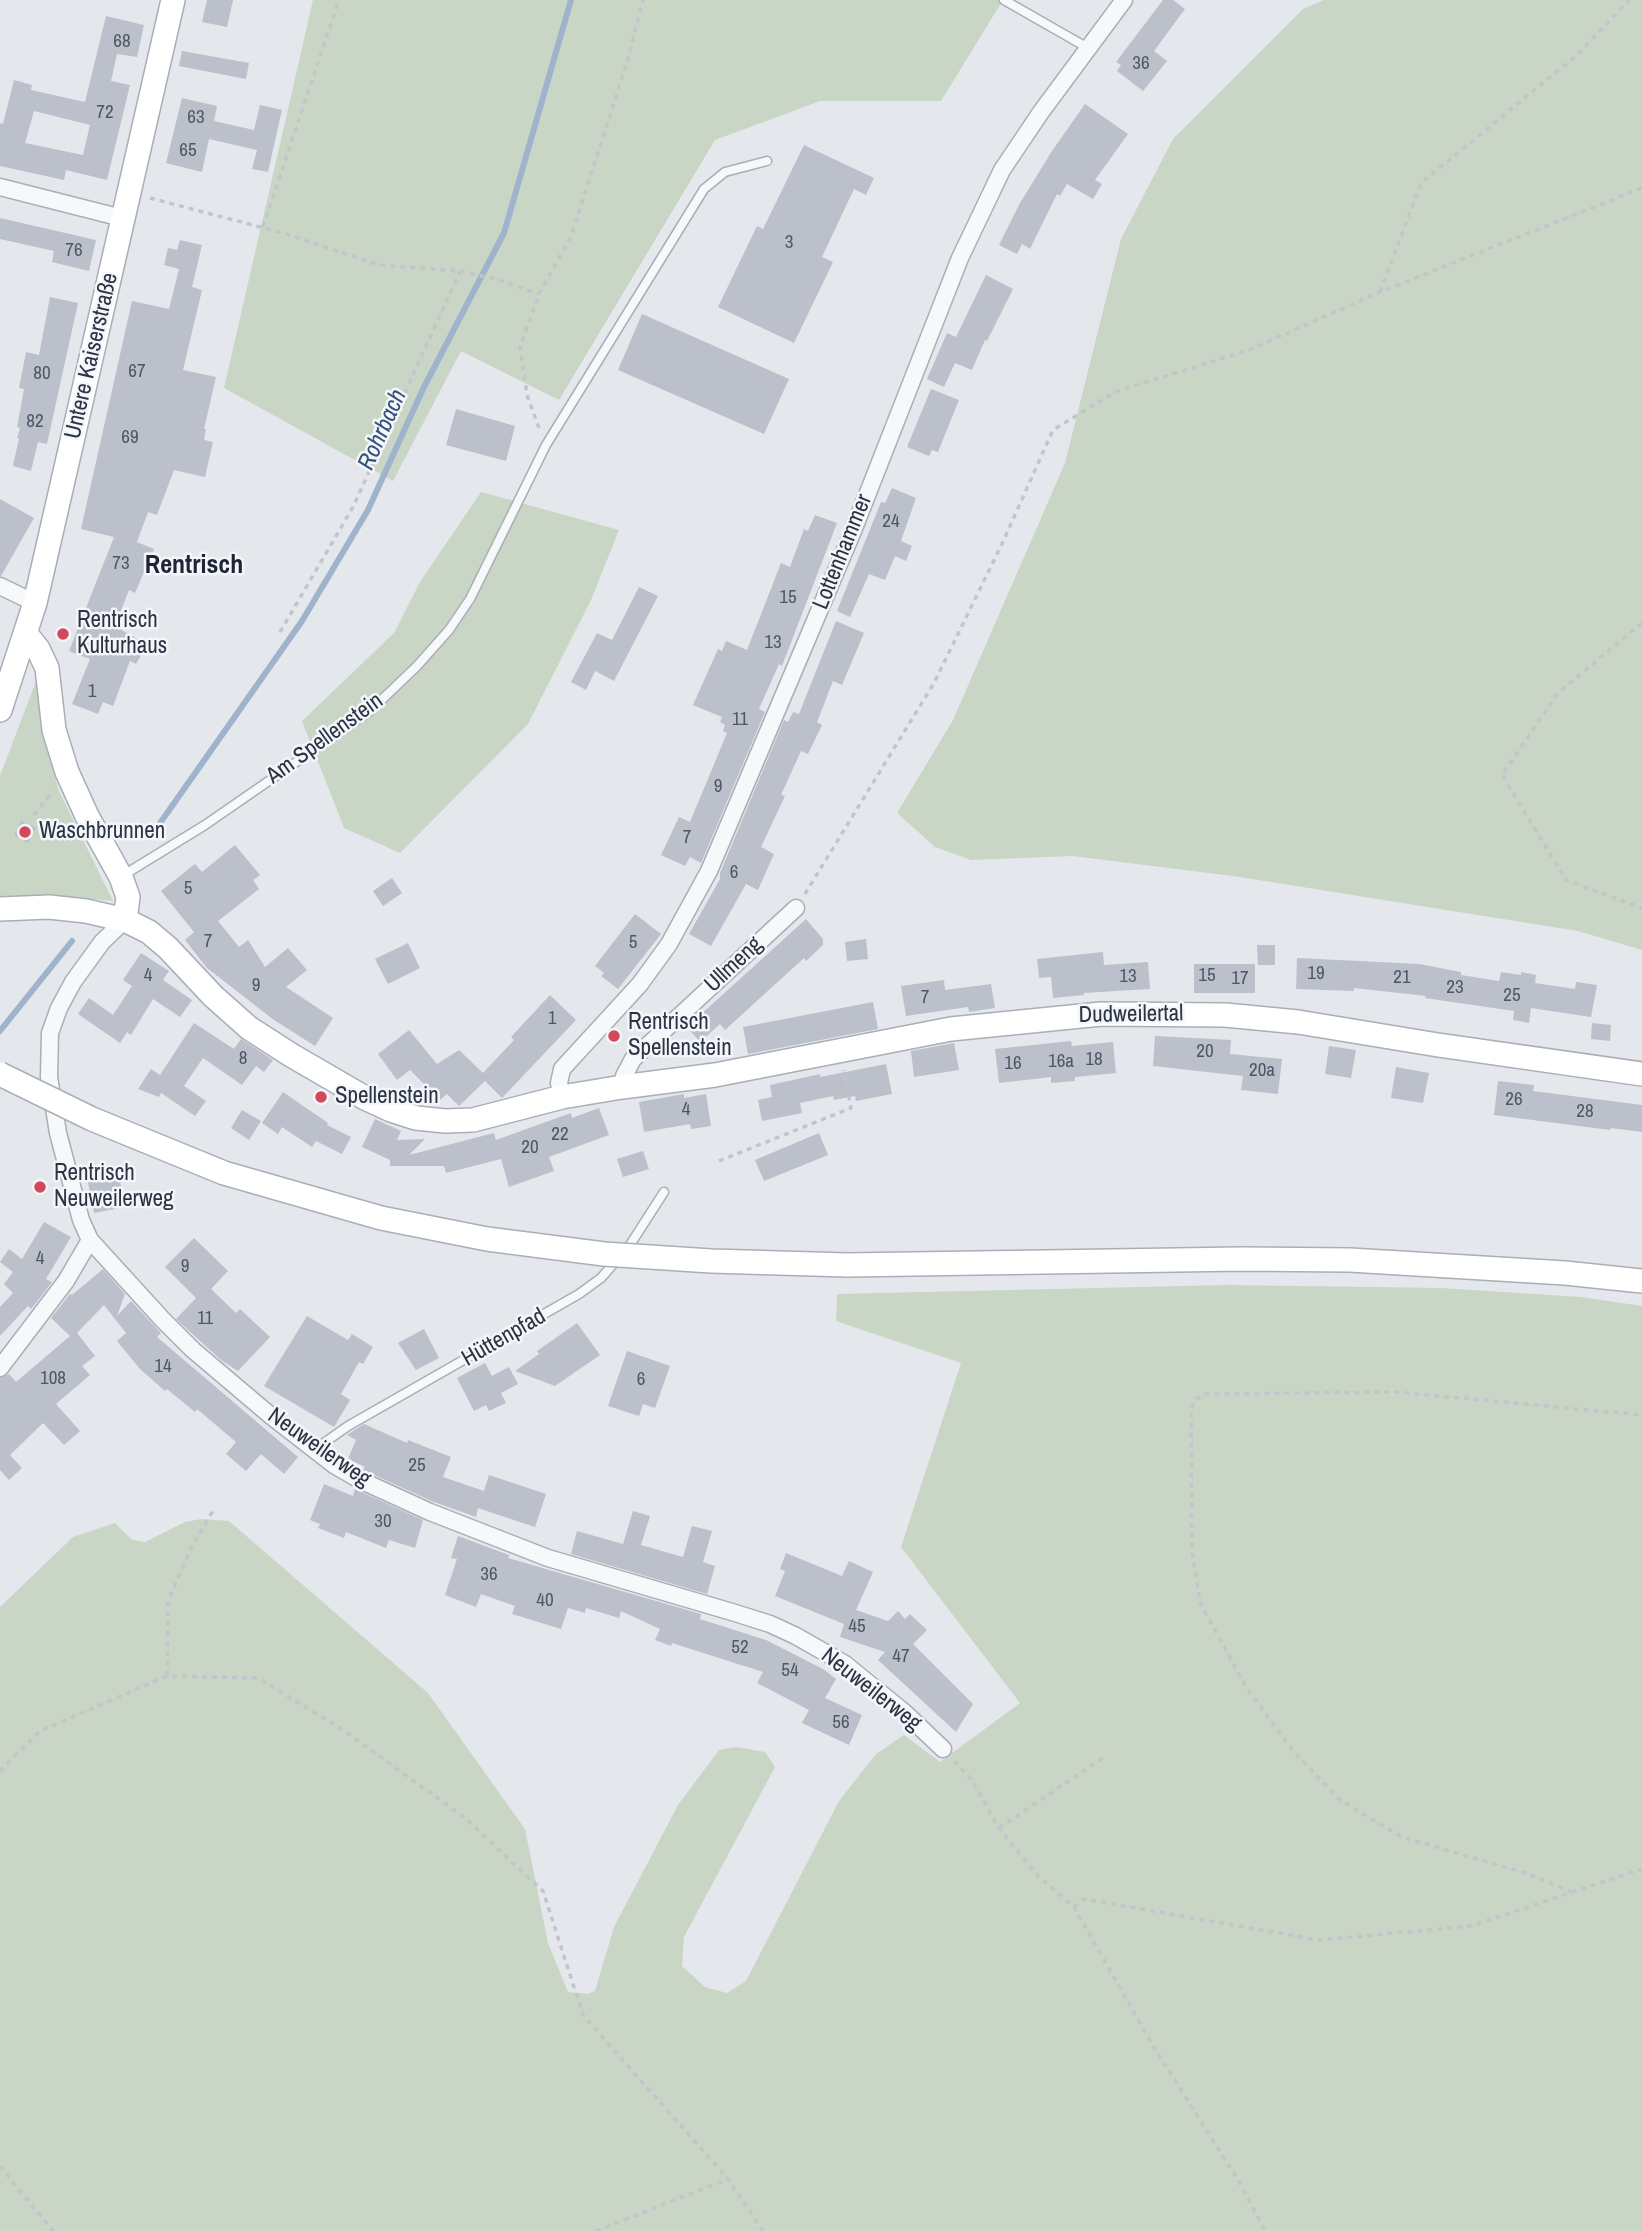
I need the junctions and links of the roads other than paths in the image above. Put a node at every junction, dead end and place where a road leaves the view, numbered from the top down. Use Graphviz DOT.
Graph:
graph roads {
  1 [pos="173,0"];
  2 [pos="1004,0"];
  3 [pos="1124,0"];
  4 [pos="1088,48"];
  5 [pos="766,161"];
  6 [pos="0,187"];
  7 [pos="122,218"];
  8 [pos="0,586"];
  9 [pos="35,603"];
  10 [pos="26,634"];
  11 [pos="0,710"];
  12 [pos="121,877"];
  13 [pos="796,908"];
  14 [pos="0,909"];
  15 [pos="125,919"];
  16 [pos="0,1074"];
  17 [pos="1642,1074"];
  18 [pos="622,1087"];
  19 [pos="562,1097"];
  20 [pos="664,1192"];
  21 [pos="90,1240"];
  22 [pos="1642,1281"];
  23 [pos="0,1368"];
  24 [pos="314,1450"];
  25 [pos="943,1749"];
  1 -- 7 [label="main road, Untere Kaiserstraße"];
  2 -- 4 [label="lane"];
  3 -- 4 [label="street, Lottenhammer"];
  4 -- 19 [label="street, Lottenhammer"];
  5 -- 12 [label="lane, Am Spellenstein"];
  6 -- 7 [label="street"];
  7 -- 9 [label="main road, Untere Kaiserstraße"];
  8 -- 9 [label="street"];
  9 -- 10 [label="main road, Untere Kaiserstraße"];
  10 -- 11 [label="main road, Untere Kaiserstraße"];
  10 -- 12 [label="main road"];
  12 -- 15 [label="main road"];
  13 -- 18 [label="street, Ullmeng"];
  14 -- 15 [label="main road"];
  15 -- 19 [label="main road"];
  15 -- 21 [label="street, Neuweilerweg"];
  16 -- 22 [label="main road, bridge"];
  17 -- 18 [label="main road, Dudweilertal"];
  18 -- 19 [label="main road"];
  20 -- 24 [label="lane, Hüttenpfad"];
  21 -- 23 [label="street"];
  21 -- 24 [label="street, Neuweilerweg"];
  24 -- 25 [label="street, Neuweilerweg"];
}
